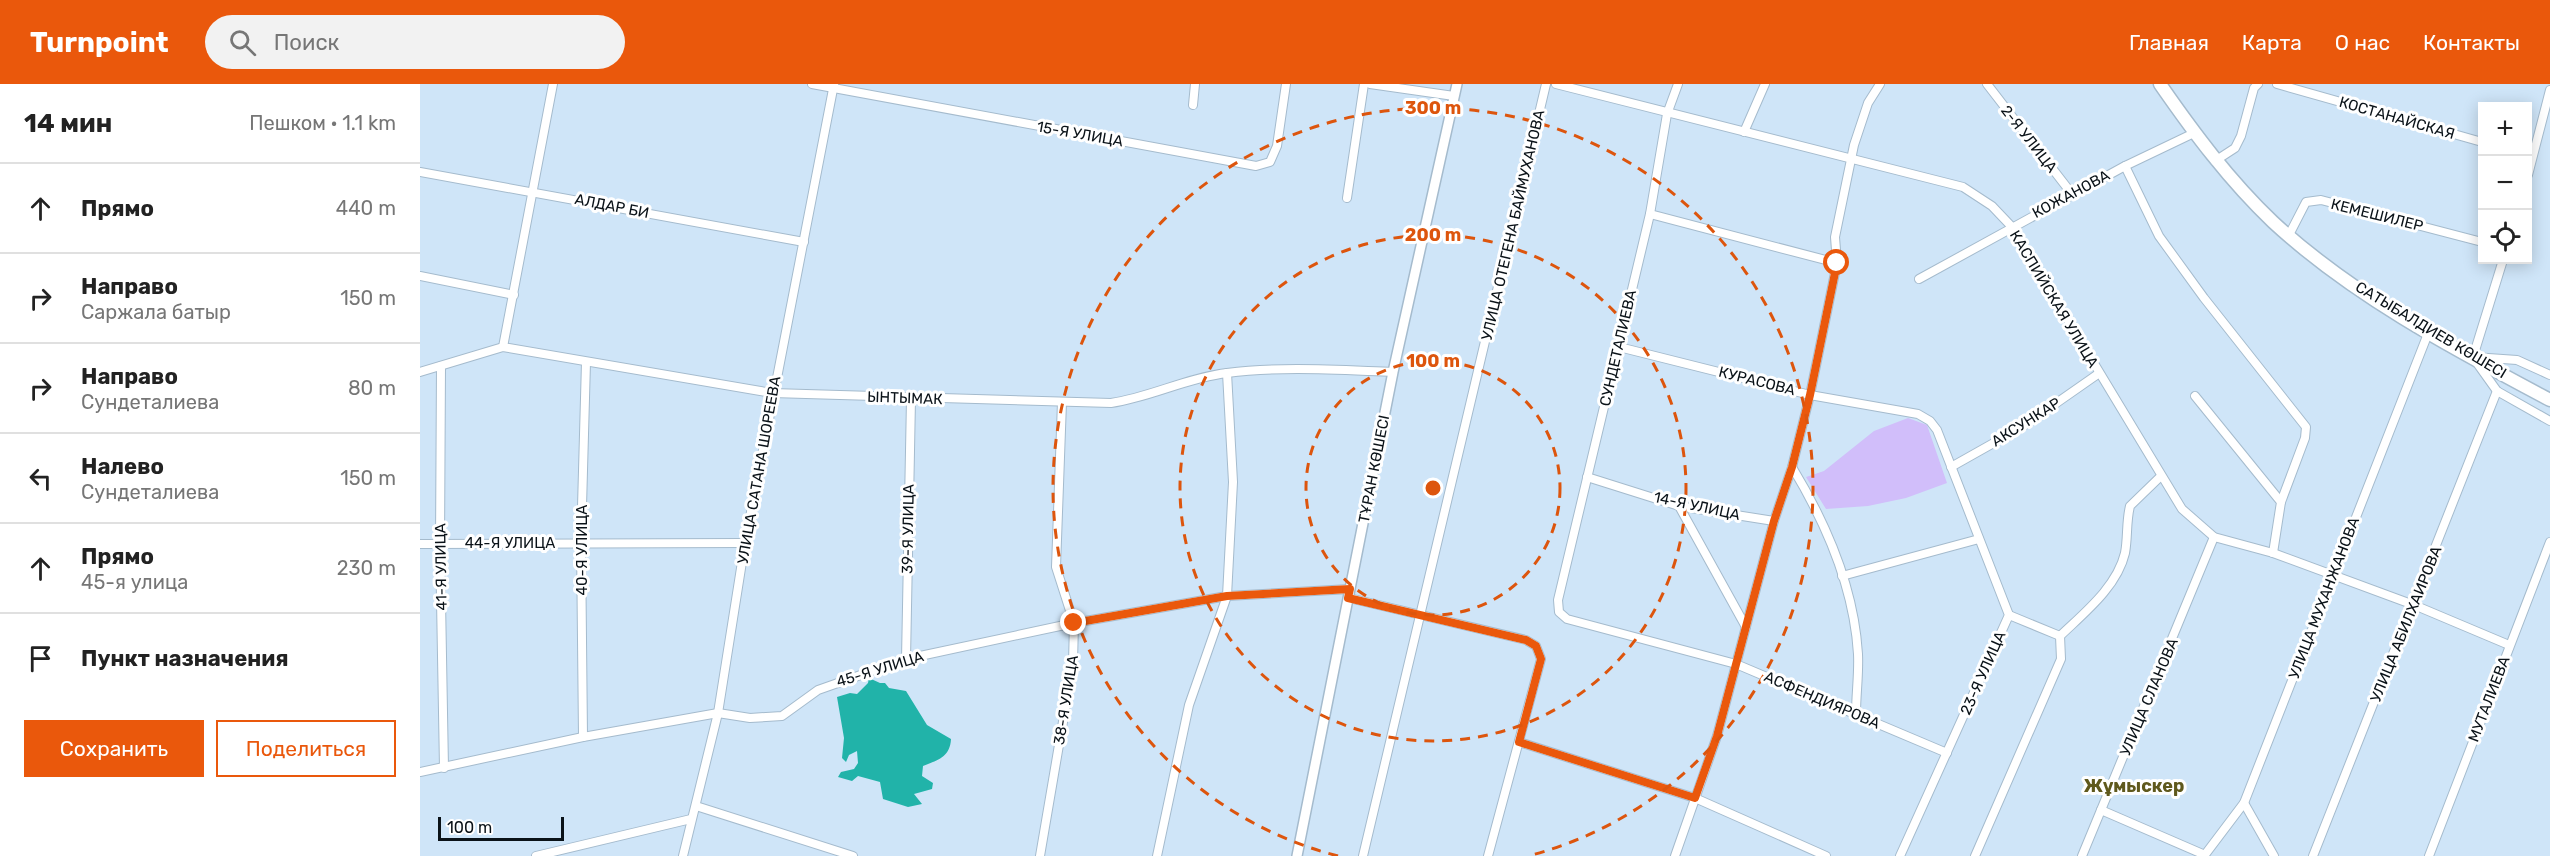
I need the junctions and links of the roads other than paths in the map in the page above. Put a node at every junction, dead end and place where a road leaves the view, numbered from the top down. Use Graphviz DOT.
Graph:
graph roads {
  1 [pos="553,84"];
  2 [pos="812,84"];
  3 [pos="1196,84"];
  4 [pos="1286,84"];
  5 [pos="1364,84"];
  6 [pos="1370,84"];
  7 [pos="1457,84"];
  8 [pos="1546,84"];
  9 [pos="1556,84"];
  10 [pos="1678,84"];
  11 [pos="1765,84"];
  12 [pos="1880,84"];
  13 [pos="1987,84"];
  14 [pos="2160,84"];
  15 [pos="2277,84"];
  16 [pos="833,86"];
  17 [pos="2256,86"];
  18 [pos="2550,90"];
  19 [pos="1454,96"];
  20 [pos="1193,105"];
  21 [pos="1667,114"];
  22 [pos="1744,132"];
  23 [pos="2194,133"];
  24 [pos="2478,141"];
  25 [pos="2532,149"];
  26 [pos="1852,161"];
  27 [pos="2215,161"];
  28 [pos="2125,166"];
  29 [pos="420,171"];
  30 [pos="531,191"];
  31 [pos="2072,194"];
  32 [pos="1347,198"];
  33 [pos="1650,214"];
  34 [pos="2011,226"];
  35 [pos="2289,235"];
  36 [pos="2478,241"];
  37 [pos="804,242"];
  38 [pos="1837,263"];
  39 [pos="2501,264"];
  40 [pos="420,276"];
  41 [pos="1919,279"];
  42 [pos="514,295"];
  43 [pos="2429,331"];
  44 [pos="503,346"];
  45 [pos="1619,347"];
  46 [pos="2473,357"];
  47 [pos="586,362"];
  48 [pos="441,366"];
  49 [pos="420,372"];
  50 [pos="1393,372"];
  51 [pos="1227,373"];
  52 [pos="2098,374"];
  53 [pos="2550,375"];
  54 [pos="2497,391"];
  55 [pos="772,393"];
  56 [pos="1810,395"];
  57 [pos="2195,396"];
  58 [pos="910,399"];
  59 [pos="2550,400"];
  60 [pos="1062,402"];
  61 [pos="1930,421"];
  62 [pos="2550,421"];
  63 [pos="1792,467"];
  64 [pos="1951,467"];
  65 [pos="2161,476"];
  66 [pos="1587,477"];
  67 [pos="2281,502"];
  68 [pos="1679,506"];
  69 [pos="1774,521"];
  70 [pos="2214,537"];
  71 [pos="1979,539"];
  72 [pos="2550,542"];
  73 [pos="581,543"];
  74 [pos="745,543"];
  75 [pos="420,544"];
  76 [pos="440,544"];
  77 [pos="2273,553"];
  78 [pos="1842,576"];
  79 [pos="2332,576"];
  80 [pos="1349,594"];
  81 [pos="1227,596"];
  82 [pos="2414,605"];
  83 [pos="1559,612"];
  84 [pos="1422,615"];
  85 [pos="2009,615"];
  86 [pos="1074,623"];
  87 [pos="1746,627"];
  88 [pos="2060,636"];
  89 [pos="2509,645"];
  90 [pos="906,659"];
  91 [pos="1736,664"];
  92 [pos="718,713"];
  93 [pos="1856,714"];
  94 [pos="583,737"];
  95 [pos="1519,742"];
  96 [pos="1947,753"];
  97 [pos="444,768"];
  98 [pos="420,772"];
  99 [pos="1695,798"];
  100 [pos="2244,803"];
  101 [pos="696,806"];
  102 [pos="2102,810"];
  103 [pos="691,819"];
  104 [pos="2204,855"];
  105 [pos="536,856"];
  106 [pos="683,856"];
  107 [pos="853,856"];
  108 [pos="1040,856"];
  109 [pos="1157,856"];
  110 [pos="1297,856"];
  111 [pos="1363,856"];
  112 [pos="1488,856"];
  113 [pos="1676,856"];
  114 [pos="1826,856"];
  115 [pos="1900,856"];
  116 [pos="1975,856"];
  117 [pos="2082,856"];
  118 [pos="2274,856"];
  119 [pos="2313,856"];
  120 [pos="2429,856"];
  1 -- 30 [label="street"];
  2 -- 16 [label="street, 15-Я УЛИЦА"];
  3 -- 20 [label="street"];
  4 -- 16 [label="street, 15-Я УЛИЦА"];
  5 -- 32 [label="street"];
  6 -- 19 [label="street"];
  7 -- 19 [label="street, ТҰРАН КӨШЕСІ"];
  8 -- 84 [label="street, УЛИЦА ОТЕГЕНА БАЙМУХАНОВА"];
  9 -- 21 [label="street, КАСПИЙСКАЯ УЛИЦА"];
  10 -- 21 [label="street, СУНДЕТАЛИЕВА"];
  11 -- 22 [label="street"];
  12 -- 26 [label="street"];
  13 -- 31 [label="street, 2-Я УЛИЦА"];
  14 -- 23 [label="main road, САТЫБАЛДИЕВ КӨШЕСІ"];
  15 -- 24 [label="street, КОСТАНАЙСКАЯ"];
  16 -- 37 [label="street, УЛИЦА САТАНА ШОРЕЕВА"];
  17 -- 27 [label="street"];
  18 -- 25 [label="street"];
  19 -- 50 [label="street, ТҰРАН КӨШЕСІ"];
  21 -- 22 [label="street, КАСПИЙСКАЯ УЛИЦА"];
  21 -- 33 [label="street, СУНДЕТАЛИЕВА"];
  22 -- 26 [label="street, КАСПИЙСКАЯ УЛИЦА"];
  23 -- 27 [label="main road, САТЫБАЛДИЕВ КӨШЕСІ"];
  23 -- 28 [label="street, КОЖАНОВА"];
  26 -- 34 [label="street, КАСПИЙСКАЯ УЛИЦА"];
  26 -- 38 [label="street"];
  27 -- 35 [label="main road, САТЫБАЛДИЕВ КӨШЕСІ"];
  28 -- 31 [label="street, КОЖАНОВА"];
  28 -- 67 [label="street"];
  29 -- 30 [label="street, АЛДАР БИ"];
  30 -- 37 [label="street, АЛДАР БИ"];
  30 -- 42 [label="street"];
  31 -- 34 [label="street, КОЖАНОВА"];
  33 -- 38 [label="street"];
  33 -- 45 [label="street, СУНДЕТАЛИЕВА"];
  34 -- 41 [label="street, КОЖАНОВА"];
  34 -- 52 [label="street, КАСПИЙСКАЯ УЛИЦА"];
  35 -- 36 [label="street, КЕМЕШИЛЕР"];
  35 -- 43 [label="main road, САТЫБАЛДИЕВ КӨШЕСІ"];
  37 -- 55 [label="street, УЛИЦА САТАНА ШОРЕЕВА"];
  38 -- 56 [label="street"];
  39 -- 46 [label="street"];
  40 -- 42 [label="street"];
  42 -- 44 [label="street"];
  43 -- 46 [label="main road, САТЫБАЛДИЕВ КӨШЕСІ"];
  43 -- 79 [label="street, УЛИЦА МУХАНЖАНОВА"];
  44 -- 47 [label="street, ЫНТЫМАК"];
  44 -- 48 [label="street, ЫНТЫМАК"];
  45 -- 56 [label="street, КУРАСОВА"];
  45 -- 66 [label="street, СУНДЕТАЛИЕВА"];
  46 -- 53 [label="street"];
  46 -- 54 [label="street"];
  46 -- 59 [label="main road, САТЫБАЛДИЕВ КӨШЕСІ"];
  47 -- 55 [label="street, ЫНТЫМАК"];
  47 -- 73 [label="street, 40-Я УЛИЦА"];
  48 -- 49 [label="street, ЫНТЫМАК"];
  48 -- 76 [label="street, 41-Я УЛИЦА"];
  50 -- 51 [label="street, ЫНТЫМАК"];
  50 -- 80 [label="street, ТҰРАН КӨШЕСІ"];
  51 -- 60 [label="street, ЫНТЫМАК"];
  51 -- 81 [label="street"];
  52 -- 64 [label="street, АКСУНКАР"];
  52 -- 65 [label="street, КАСПИЙСКАЯ УЛИЦА"];
  54 -- 62 [label="street"];
  54 -- 82 [label="street, УЛИЦА АБИЛХАИРОВА"];
  55 -- 58 [label="street, ЫНТЫМАК"];
  55 -- 74 [label="street, УЛИЦА САТАНА ШОРЕЕВА"];
  56 -- 61 [label="street, КУРАСОВА"];
  56 -- 63 [label="street"];
  57 -- 67 [label="street"];
  58 -- 60 [label="street, ЫНТЫМАК"];
  58 -- 90 [label="street, 39-Я УЛИЦА"];
  60 -- 86 [label="street, 38-Я УЛИЦА"];
  61 -- 64 [label="street, 23-Я УЛИЦА"];
  63 -- 69 [label="street"];
  63 -- 78 [label="street"];
  64 -- 71 [label="street, 23-Я УЛИЦА"];
  65 -- 70 [label="street, КАСПИЙСКАЯ УЛИЦА"];
  65 -- 88 [label="street"];
  66 -- 68 [label="street, 14-Я УЛИЦА"];
  66 -- 83 [label="street, СУНДЕТАЛИЕВА"];
  67 -- 77 [label="street"];
  68 -- 69 [label="street, 14-Я УЛИЦА"];
  68 -- 87 [label="street"];
  69 -- 87 [label="street"];
  70 -- 77 [label="street, КАСПИЙСКАЯ УЛИЦА"];
  70 -- 102 [label="street, УЛИЦА СЛАНОВА"];
  71 -- 78 [label="street"];
  71 -- 85 [label="street, 23-Я УЛИЦА"];
  72 -- 89 [label="street, МУТАЛИЕВА"];
  73 -- 74 [label="street, 44-Я УЛИЦА"];
  73 -- 76 [label="street, 44-Я УЛИЦА"];
  73 -- 94 [label="street, 40-Я УЛИЦА"];
  74 -- 92 [label="street, УЛИЦА САТАНА ШОРЕЕВА"];
  75 -- 76 [label="street, 44-Я УЛИЦА"];
  76 -- 97 [label="street, 41-Я УЛИЦА"];
  77 -- 79 [label="street, КАСПИЙСКАЯ УЛИЦА"];
  78 -- 93 [label="street"];
  79 -- 82 [label="street, КАСПИЙСКАЯ УЛИЦА"];
  79 -- 100 [label="street, УЛИЦА МУХАНЖАНОВА"];
  80 -- 81 [label="street, 45-Я УЛИЦА"];
  80 -- 84 [label="street"];
  80 -- 110 [label="street, ТҰРАН КӨШЕСІ"];
  81 -- 86 [label="street, 45-Я УЛИЦА"];
  81 -- 109 [label="street"];
  82 -- 89 [label="street, КАСПИЙСКАЯ УЛИЦА"];
  82 -- 119 [label="street, УЛИЦА АБИЛХАИРОВА"];
  83 -- 91 [label="street, АСФЕНДИЯРОВА"];
  84 -- 95 [label="street"];
  84 -- 111 [label="street, УЛИЦА ОТЕГЕНА БАЙМУХАНОВА"];
  85 -- 88 [label="street"];
  85 -- 96 [label="street, 23-Я УЛИЦА"];
  86 -- 90 [label="street, 45-Я УЛИЦА"];
  86 -- 108 [label="street, 38-Я УЛИЦА"];
  87 -- 91 [label="street"];
  88 -- 116 [label="street"];
  89 -- 120 [label="street, МУТАЛИЕВА"];
  90 -- 92 [label="street, 45-Я УЛИЦА"];
  91 -- 93 [label="street, АСФЕНДИЯРОВА"];
  91 -- 99 [label="street"];
  92 -- 94 [label="street, 45-Я УЛИЦА"];
  92 -- 101 [label="street, УЛИЦА САТАНА ШОРЕЕВА"];
  93 -- 96 [label="street, АСФЕНДИЯРОВА"];
  94 -- 97 [label="street, 45-Я УЛИЦА"];
  95 -- 99 [label="street"];
  95 -- 112 [label="street"];
  96 -- 115 [label="street, 23-Я УЛИЦА"];
  97 -- 98 [label="street, 45-Я УЛИЦА"];
  99 -- 113 [label="street"];
  99 -- 114 [label="street"];
  100 -- 104 [label="street, УЛИЦА МУХАНЖАНОВА"];
  100 -- 118 [label="street"];
  101 -- 103 [label="street, УЛИЦА САТАНА ШОРЕЕВА"];
  101 -- 107 [label="street"];
  102 -- 104 [label="street"];
  102 -- 117 [label="street, УЛИЦА СЛАНОВА"];
  103 -- 105 [label="street"];
  103 -- 106 [label="street, УЛИЦА САТАНА ШОРЕЕВА"];
}
